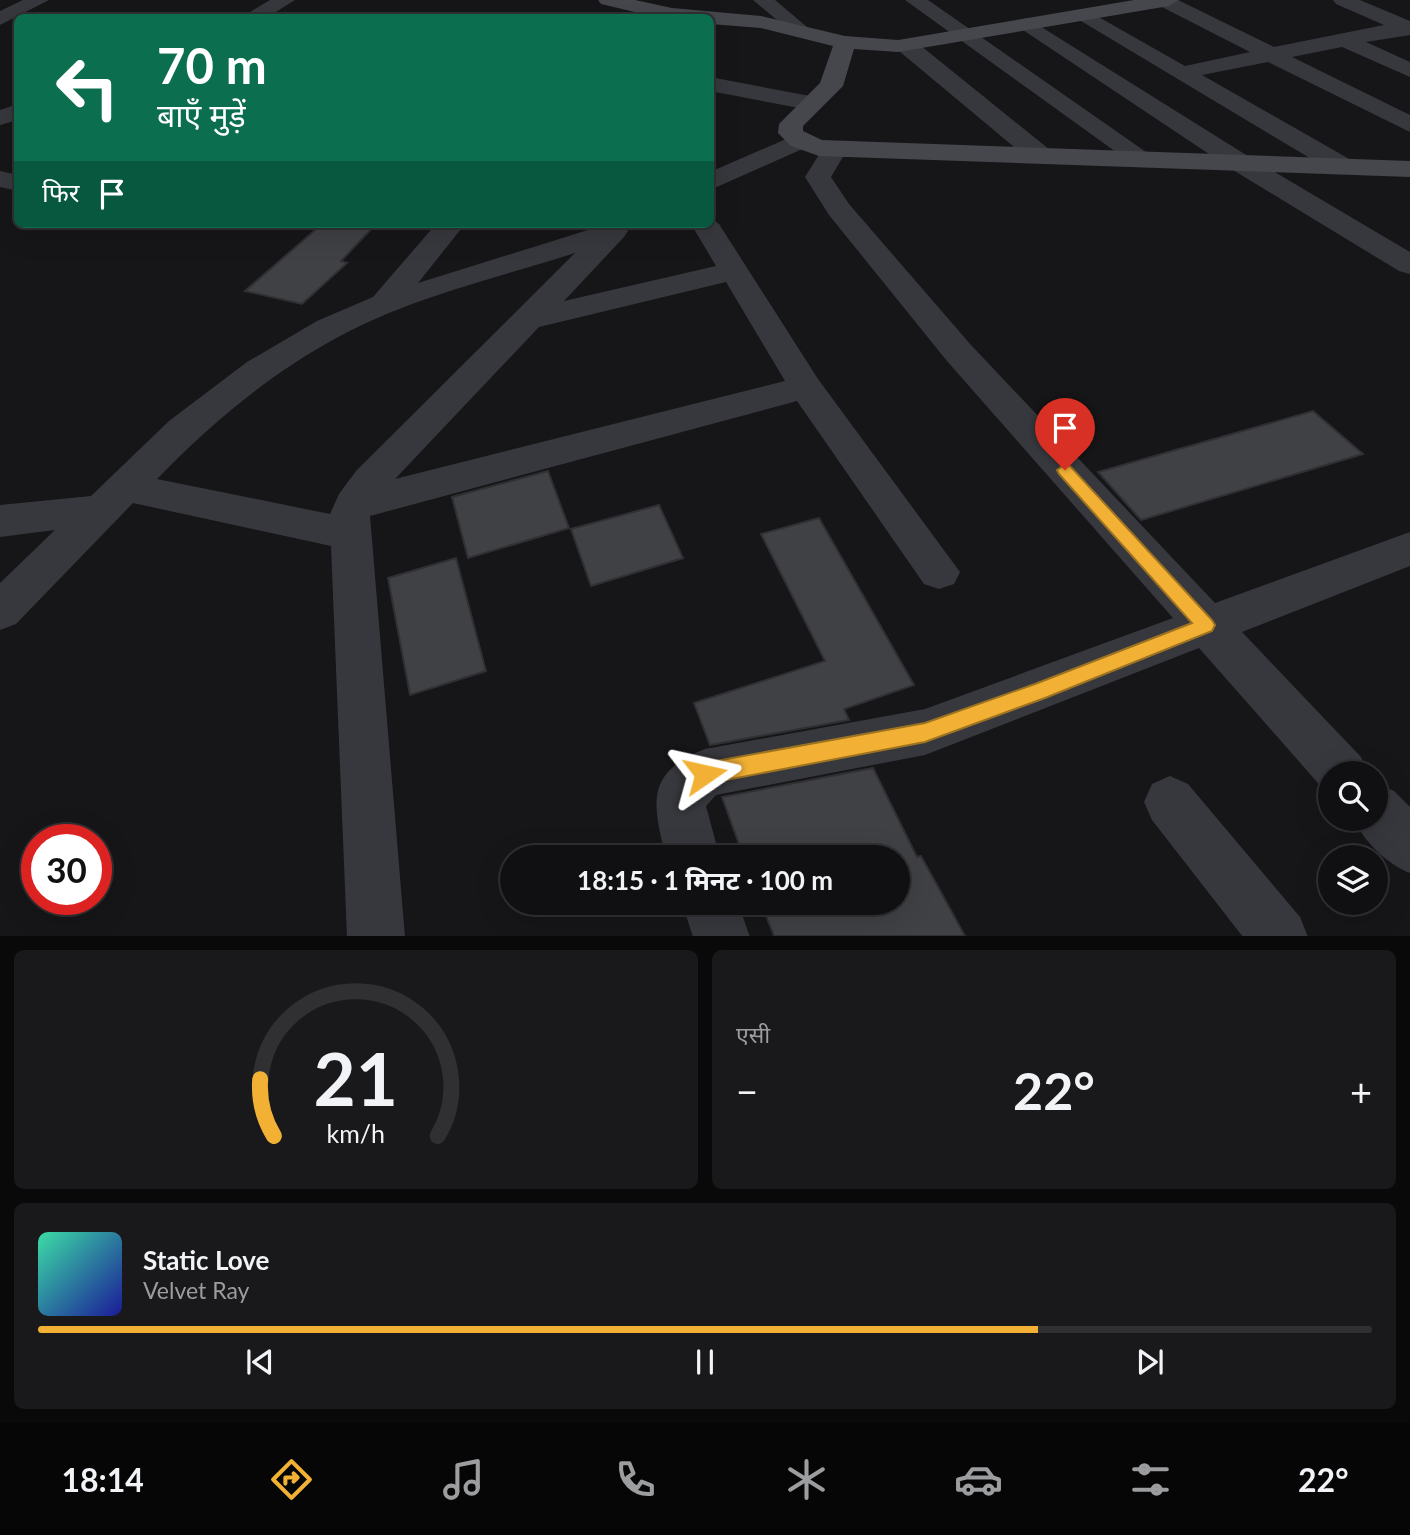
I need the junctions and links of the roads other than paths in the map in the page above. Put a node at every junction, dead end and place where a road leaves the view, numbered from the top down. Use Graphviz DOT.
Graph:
graph roads {
  1 [pos="39,0"];
  2 [pos="285,0"];
  3 [pos="608,0"];
  4 [pos="763,0"];
  5 [pos="915,0"];
  6 [pos="1167,0"];
  7 [pos="1343,0"];
  8 [pos="1108,4"];
  9 [pos="258,14"];
  10 [pos="699,14"];
  11 [pos="714,15"];
  12 [pos="1080,15"];
  13 [pos="0,19"];
  14 [pos="1027,24"];
  15 [pos="1408,28"];
  16 [pos="803,32"];
  17 [pos="965,35"];
  18 [pos="1345,40"];
  19 [pos="845,42"];
  20 [pos="907,46"];
  21 [pos="1272,55"];
  22 [pos="1410,70"];
  23 [pos="1181,73"];
  24 [pos="714,86"];
  25 [pos="810,103"];
  26 [pos="1410,125"];
  27 [pos="817,146"];
  28 [pos="1041,156"];
  29 [pos="1143,159"];
  30 [pos="1242,164"];
  31 [pos="1342,166"];
  32 [pos="1410,169"];
  33 [pos="714,181"];
  34 [pos="448,228"];
  35 [pos="620,228"];
  36 [pos="707,228"];
  37 [pos="1410,265"];
  38 [pos="734,271"];
  39 [pos="384,304"];
  40 [pos="526,320"];
  41 [pos="806,387"];
  42 [pos="111,499"];
  43 [pos="352,519"];
  44 [pos="0,520"];
  45 [pos="1410,550"];
  46 [pos="939,572"];
  47 [pos="0,611"];
  48 [pos="1206,625"];
  49 [pos="1331,761"];
  50 [pos="1170,802"];
  51 [pos="1388,822"];
  52 [pos="690,845"];
  53 [pos="1410,846"];
  54 [pos="714,915"];
  55 [pos="376,936"];
  56 [pos="722,936"];
  57 [pos="1280,936"];
  1 -- 13 [label="street"];
  2 -- 9 [label="street"];
  3 -- 10 [label="street"];
  4 -- 16 [label="street"];
  5 -- 17 [label="street"];
  6 -- 8 [label="street"];
  6 -- 21 [label="street"];
  7 -- 15 [label="street"];
  8 -- 12 [label="street"];
  11 -- 16 [label="street"];
  12 -- 14 [label="street"];
  12 -- 23 [label="street"];
  14 -- 17 [label="street"];
  14 -- 30 [label="street"];
  15 -- 18 [label="street"];
  16 -- 19 [label="street"];
  17 -- 20 [label="street"];
  17 -- 29 [label="street"];
  18 -- 21 [label="street"];
  18 -- 22 [label="street"];
  19 -- 20 [label="street"];
  19 -- 25 [label="street"];
  20 -- 28 [label="street"];
  21 -- 23 [label="street"];
  21 -- 26 [label="street"];
  23 -- 31 [label="street"];
  24 -- 25 [label="street"];
  25 -- 27 [label="street"];
  27 -- 28 [label="street"];
  27 -- 33 [label="street"];
  27 -- 48 [label="street"];
  28 -- 29 [label="street"];
  29 -- 30 [label="street"];
  30 -- 31 [label="street"];
  30 -- 37 [label="street"];
  31 -- 32 [label="street"];
  34 -- 39 [label="street"];
  35 -- 39 [label="street"];
  35 -- 40 [label="street"];
  36 -- 38 [label="street"];
  38 -- 40 [label="street"];
  38 -- 41 [label="street"];
  39 -- 42 [label="street"];
  40 -- 43 [label="street"];
  41 -- 43 [label="street"];
  41 -- 46 [label="street"];
  42 -- 43 [label="street"];
  42 -- 44 [label="street"];
  42 -- 47 [label="street"];
  43 -- 55 [label="street"];
  45 -- 48 [label="street"];
  48 -- 49 [label="street"];
  48 -- 52 [label="street"];
  50 -- 57 [label="street"];
  51 -- 53 [label="street"];
  54 -- 56 [label="street"];
}
